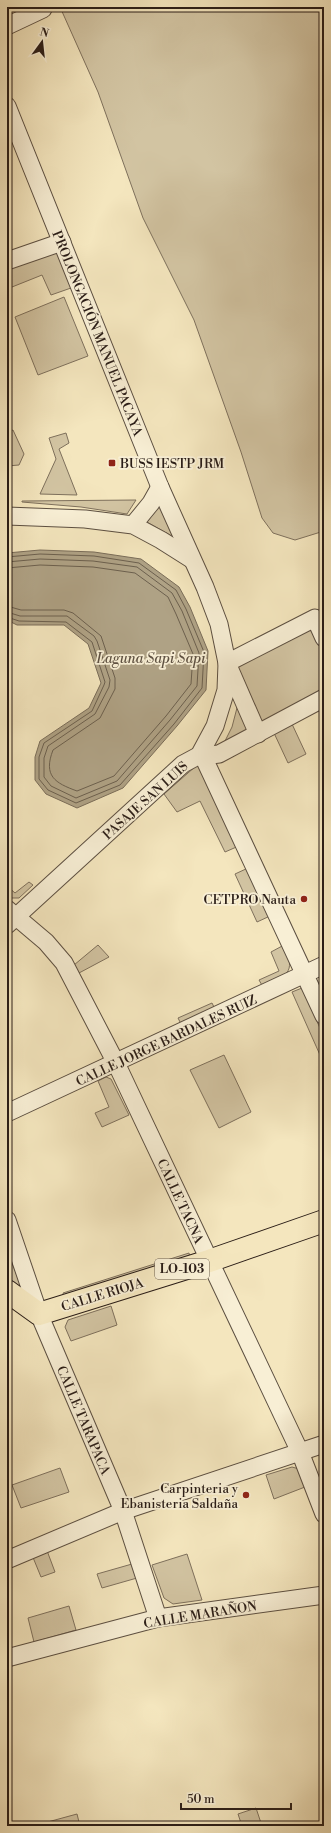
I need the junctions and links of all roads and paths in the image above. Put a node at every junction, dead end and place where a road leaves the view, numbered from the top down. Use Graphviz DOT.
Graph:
graph roads {
  1 [pos="44,9"];
  2 [pos="7,26"];
  3 [pos="7,106"];
  4 [pos="62,242"];
  5 [pos="7,261"];
  6 [pos="160,487"];
  7 [pos="7,516"];
  8 [pos="133,525"];
  9 [pos="192,559"];
  10 [pos="324,638"];
  11 [pos="227,663"];
  12 [pos="324,698"];
  13 [pos="258,734"];
  14 [pos="203,756"];
  15 [pos="10,916"];
  16 [pos="324,965"];
  17 [pos="305,974"];
  18 [pos="324,1016"];
  19 [pos="116,1063"];
  20 [pos="7,1113"];
  21 [pos="7,1220"];
  22 [pos="324,1220"];
  23 [pos="209,1261"];
  24 [pos="7,1291"];
  25 [pos="39,1314"];
  26 [pos="324,1444"];
  27 [pos="300,1452"];
  28 [pos="123,1511"];
  29 [pos="324,1514"];
  30 [pos="7,1560"];
  31 [pos="324,1595"];
  32 [pos="158,1618"];
  33 [pos="7,1658"];
  1 -- 2 [label="street"];
  3 -- 4 [label="street, PROLONGACIÓN MANUEL PACAYA"];
  4 -- 5 [label="street"];
  4 -- 6 [label="street, PROLONGACIÓN MANUEL PACAYA"];
  6 -- 8 [label="street"];
  6 -- 9 [label="street, PROLONGACIÓN MANUEL PACAYA"];
  7 -- 8 [label="street"];
  8 -- 9 [label="street"];
  9 -- 11 [label="street, PROLONGACIÓN MANUEL PACAYA"];
  10 -- 11 [label="street"];
  11 -- 13 [label="street"];
  11 -- 14 [label="street"];
  12 -- 13 [label="street, PASAJE SAN LUIS"];
  13 -- 14 [label="street, PASAJE SAN LUIS"];
  14 -- 15 [label="street, PASAJE SAN LUIS"];
  14 -- 17 [label="street"];
  15 -- 19 [label="street, CALLE TACNA"];
  16 -- 17 [label="street, CALLE JORGE BARDALES RUIZ"];
  17 -- 18 [label="street"];
  17 -- 19 [label="street, CALLE JORGE BARDALES RUIZ"];
  19 -- 20 [label="street, CALLE JORGE BARDALES RUIZ"];
  19 -- 23 [label="street, CALLE TACNA"];
  21 -- 25 [label="street, CALLE TARAPACA"];
  22 -- 23 [label="main road, CALLE RIOJA / LO-103"];
  23 -- 25 [label="main road, CALLE RIOJA / LO-103"];
  23 -- 27 [label="street, CALLE TACNA"];
  24 -- 25 [label="main road"];
  25 -- 28 [label="street, CALLE TARAPACA"];
  26 -- 27 [label="street"];
  27 -- 28 [label="street"];
  27 -- 29 [label="street, CALLE TACNA"];
  28 -- 30 [label="street"];
  28 -- 32 [label="street, CALLE TARAPACA"];
  31 -- 32 [label="street, CALLE MARAÑON"];
  32 -- 33 [label="street, CALLE MARAÑON"];
}
